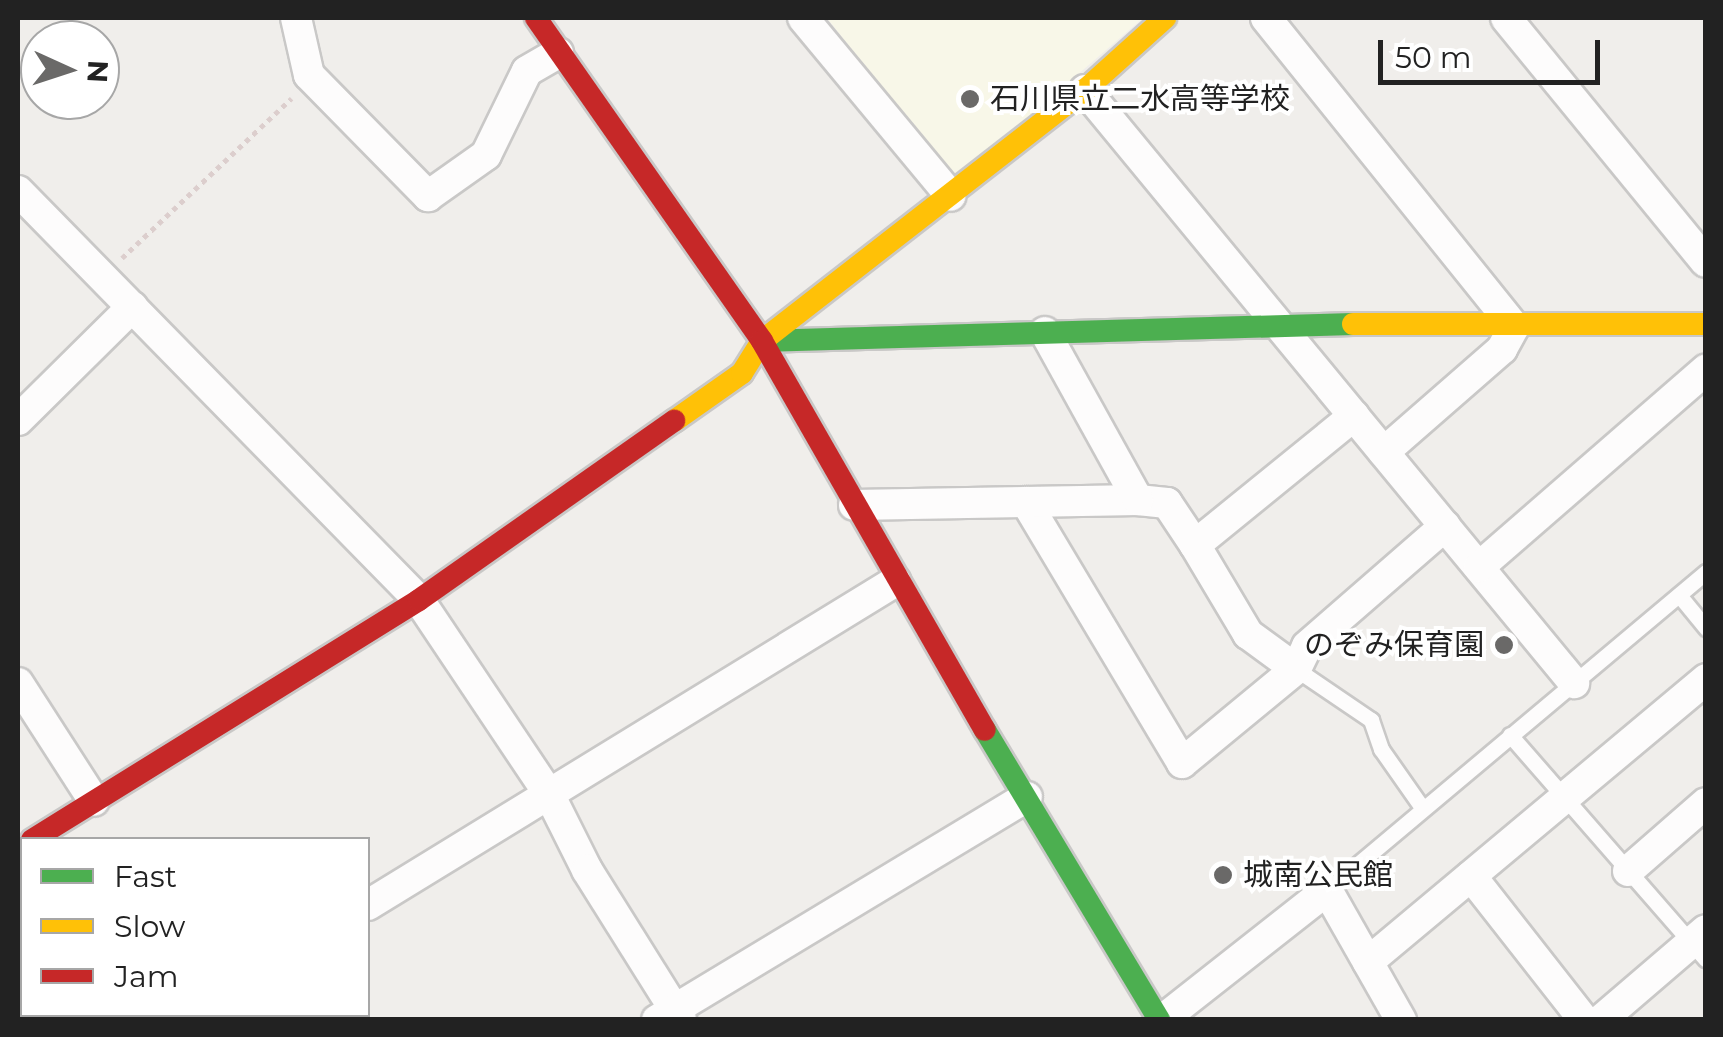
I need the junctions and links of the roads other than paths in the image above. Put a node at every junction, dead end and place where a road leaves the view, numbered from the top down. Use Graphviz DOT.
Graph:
graph roads {
  1 [pos="296,18"];
  2 [pos="536,18"];
  3 [pos="802,18"];
  4 [pos="1165,18"];
  5 [pos="1266,18"];
  6 [pos="1506,18"];
  7 [pos="558,53"];
  8 [pos="1085,90"];
  9 [pos="19,196"];
  10 [pos="951,196"];
  11 [pos="1706,262"];
  12 [pos="132,308"];
  13 [pos="1278,324"];
  14 [pos="1706,324"];
  15 [pos="1514,327"];
  16 [pos="1045,332"];
  17 [pos="762,340"];
  18 [pos="1706,370"];
  19 [pos="1354,416"];
  20 [pos="18,420"];
  21 [pos="1384,452"];
  22 [pos="1138,500"];
  23 [pos="1026,502"];
  24 [pos="854,505"];
  25 [pos="1445,526"];
  26 [pos="1195,546"];
  27 [pos="1479,568"];
  28 [pos="1706,572"];
  29 [pos="896,581"];
  30 [pos="1679,596"];
  31 [pos="419,600"];
  32 [pos="1706,628"];
  33 [pos="1296,669"];
  34 [pos="1706,680"];
  35 [pos="18,683"];
  36 [pos="1574,683"];
  37 [pos="1510,736"];
  38 [pos="550,796"];
  39 [pos="1027,798"];
  40 [pos="1564,798"];
  41 [pos="94,801"];
  42 [pos="1706,802"];
  43 [pos="1423,809"];
  44 [pos="37,837"];
  45 [pos="1628,871"];
  46 [pos="1470,876"];
  47 [pos="1327,890"];
  48 [pos="370,905"];
  49 [pos="1700,944"];
  50 [pos="1368,962"];
  51 [pos="671,1016"];
  52 [pos="1396,1017"];
  53 [pos="1160,1020"];
  54 [pos="1584,1020"];
  55 [pos="1601,1020"];
  1 -- 7 [label="street"];
  2 -- 7 [label="street"];
  3 -- 10 [label="street"];
  4 -- 8 [label="street"];
  5 -- 15 [label="street"];
  6 -- 11 [label="street"];
  7 -- 17 [label="street"];
  8 -- 10 [label="street"];
  8 -- 13 [label="street"];
  9 -- 12 [label="street"];
  10 -- 17 [label="street"];
  12 -- 20 [label="street"];
  12 -- 31 [label="street"];
  13 -- 15 [label="street"];
  13 -- 16 [label="street"];
  13 -- 19 [label="street"];
  14 -- 15 [label="street"];
  15 -- 21 [label="street"];
  16 -- 17 [label="street"];
  16 -- 22 [label="street"];
  17 -- 24 [label="street"];
  17 -- 31 [label="street"];
  18 -- 27 [label="street"];
  19 -- 21 [label="street"];
  19 -- 26 [label="street"];
  21 -- 25 [label="street"];
  22 -- 23 [label="street"];
  22 -- 26 [label="street"];
  23 -- 24 [label="street"];
  23 -- 33 [label="street"];
  24 -- 29 [label="street"];
  25 -- 27 [label="street"];
  25 -- 33 [label="street"];
  26 -- 33 [label="street"];
  27 -- 36 [label="street"];
  28 -- 30 [label="lane"];
  29 -- 38 [label="street"];
  29 -- 39 [label="street"];
  30 -- 32 [label="lane"];
  30 -- 36 [label="lane"];
  31 -- 38 [label="street"];
  31 -- 41 [label="street"];
  33 -- 43 [label="lane"];
  34 -- 40 [label="street"];
  35 -- 41 [label="street"];
  36 -- 37 [label="lane"];
  37 -- 40 [label="lane"];
  37 -- 43 [label="lane"];
  38 -- 48 [label="street"];
  38 -- 51 [label="street"];
  39 -- 51 [label="street"];
  39 -- 53 [label="street"];
  40 -- 45 [label="lane"];
  40 -- 46 [label="street"];
  41 -- 44 [label="street"];
  42 -- 45 [label="street"];
  43 -- 47 [label="lane"];
  45 -- 49 [label="lane"];
  46 -- 50 [label="street"];
  46 -- 54 [label="street"];
  47 -- 50 [label="street"];
  47 -- 53 [label="street"];
  49 -- 55 [label="street"];
  50 -- 52 [label="street"];
}
